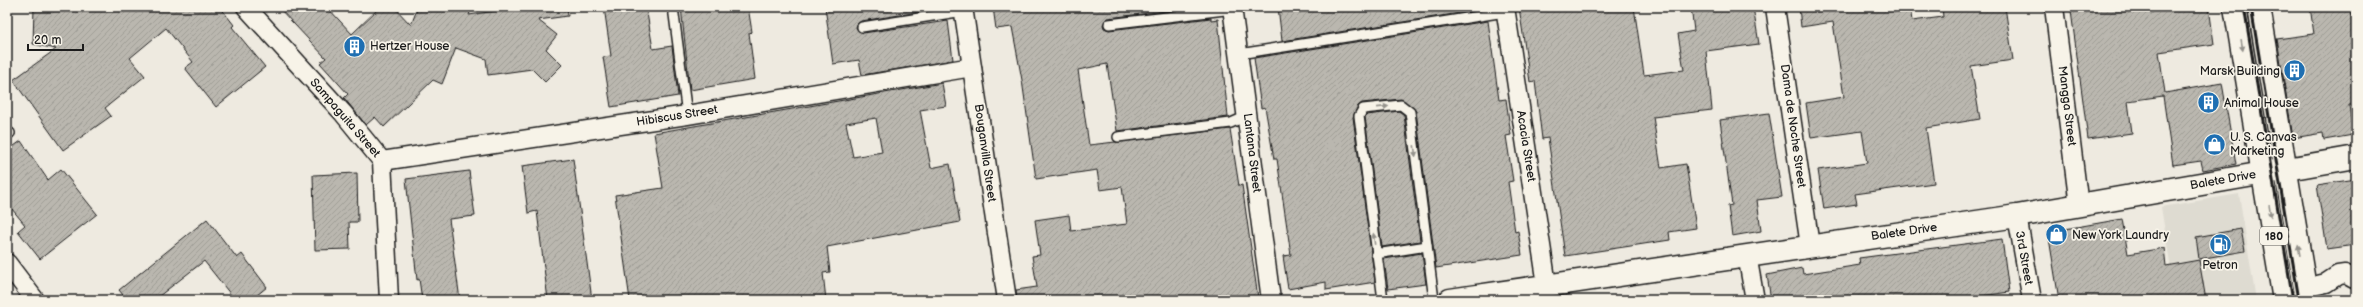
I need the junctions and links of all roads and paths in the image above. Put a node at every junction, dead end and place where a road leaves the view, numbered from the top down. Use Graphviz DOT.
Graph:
graph roads {
  1 [pos="246,7"];
  2 [pos="673,7"];
  3 [pos="1775,7"];
  4 [pos="2054,7"];
  5 [pos="2235,7"];
  6 [pos="2259,7"];
  7 [pos="1233,8"];
  8 [pos="963,9"];
  9 [pos="1505,9"];
  10 [pos="1109,24"];
  11 [pos="862,27"];
  12 [pos="1239,54"];
  13 [pos="972,67"];
  14 [pos="687,115"];
  15 [pos="1247,116"];
  16 [pos="1118,137"];
  17 [pos="2356,157"];
  18 [pos="382,161"];
  19 [pos="2285,168"];
  20 [pos="2263,172"];
  21 [pos="2080,206"];
  22 [pos="2017,216"];
  23 [pos="1427,246"];
  24 [pos="1810,246"];
  25 [pos="1376,254"];
  26 [pos="1747,255"];
  27 [pos="7,263"];
  28 [pos="2355,279"];
  29 [pos="1547,285"];
  30 [pos="2313,290"];
  31 [pos="1473,298"];
  32 [pos="35,300"];
  33 [pos="389,300"];
  34 [pos="1007,300"];
  35 [pos="1271,300"];
  36 [pos="1383,300"];
  37 [pos="1434,300"];
  38 [pos="1450,300"];
  39 [pos="1755,300"];
  40 [pos="2032,300"];
  41 [pos="2284,300"];
  1 -- 18 [label="street, Sampaguita Street"];
  2 -- 14 [label="lane"];
  3 -- 24 [label="street, Dama de Noche Street"];
  4 -- 21 [label="street, Mangga Street"];
  5 -- 20 [label="street, 180, one-way"];
  6 -- 19 [label="street, 180"];
  7 -- 10 [label="lane"];
  7 -- 12 [label="street, Lantana Street"];
  8 -- 11 [label="lane"];
  8 -- 13 [label="street, Bouganvilla Street"];
  9 -- 12 [label="lane"];
  9 -- 29 [label="street, Acacia Street"];
  12 -- 15 [label="street, Lantana Street"];
  13 -- 14 [label="street, Hibiscus Street"];
  13 -- 34 [label="street, Bouganvilla Street"];
  14 -- 18 [label="street, Hibiscus Street"];
  15 -- 16 [label="lane"];
  15 -- 35 [label="street, Lantana Street"];
  17 -- 19 [label="street, Balete Drive"];
  18 -- 33 [label="street, Sampaguita Street"];
  19 -- 20 [label="street, Balete Drive"];
  30 -- 19 [label="street, 180, one-way"];
  20 -- 21 [label="street, Balete Drive"];
  20 -- 41 [label="street, 180, one-way"];
  21 -- 22 [label="street, Balete Drive"];
  22 -- 24 [label="street, Balete Drive"];
  22 -- 40 [label="street, 3rd Street"];
  23 -- 25 [label="lane"];
  25 -- 23 [label="lane, one-way"];
  23 -- 37 [label="lane"];
  24 -- 26 [label="street, Balete Drive"];
  25 -- 36 [label="lane"];
  26 -- 29 [label="street, Balete Drive"];
  26 -- 39 [label="street"];
  27 -- 32 [label="street"];
  28 -- 30 [label="street"];
  29 -- 31 [label="street, Balete Drive"];
  31 -- 38 [label="street, Balete Drive"];
}
